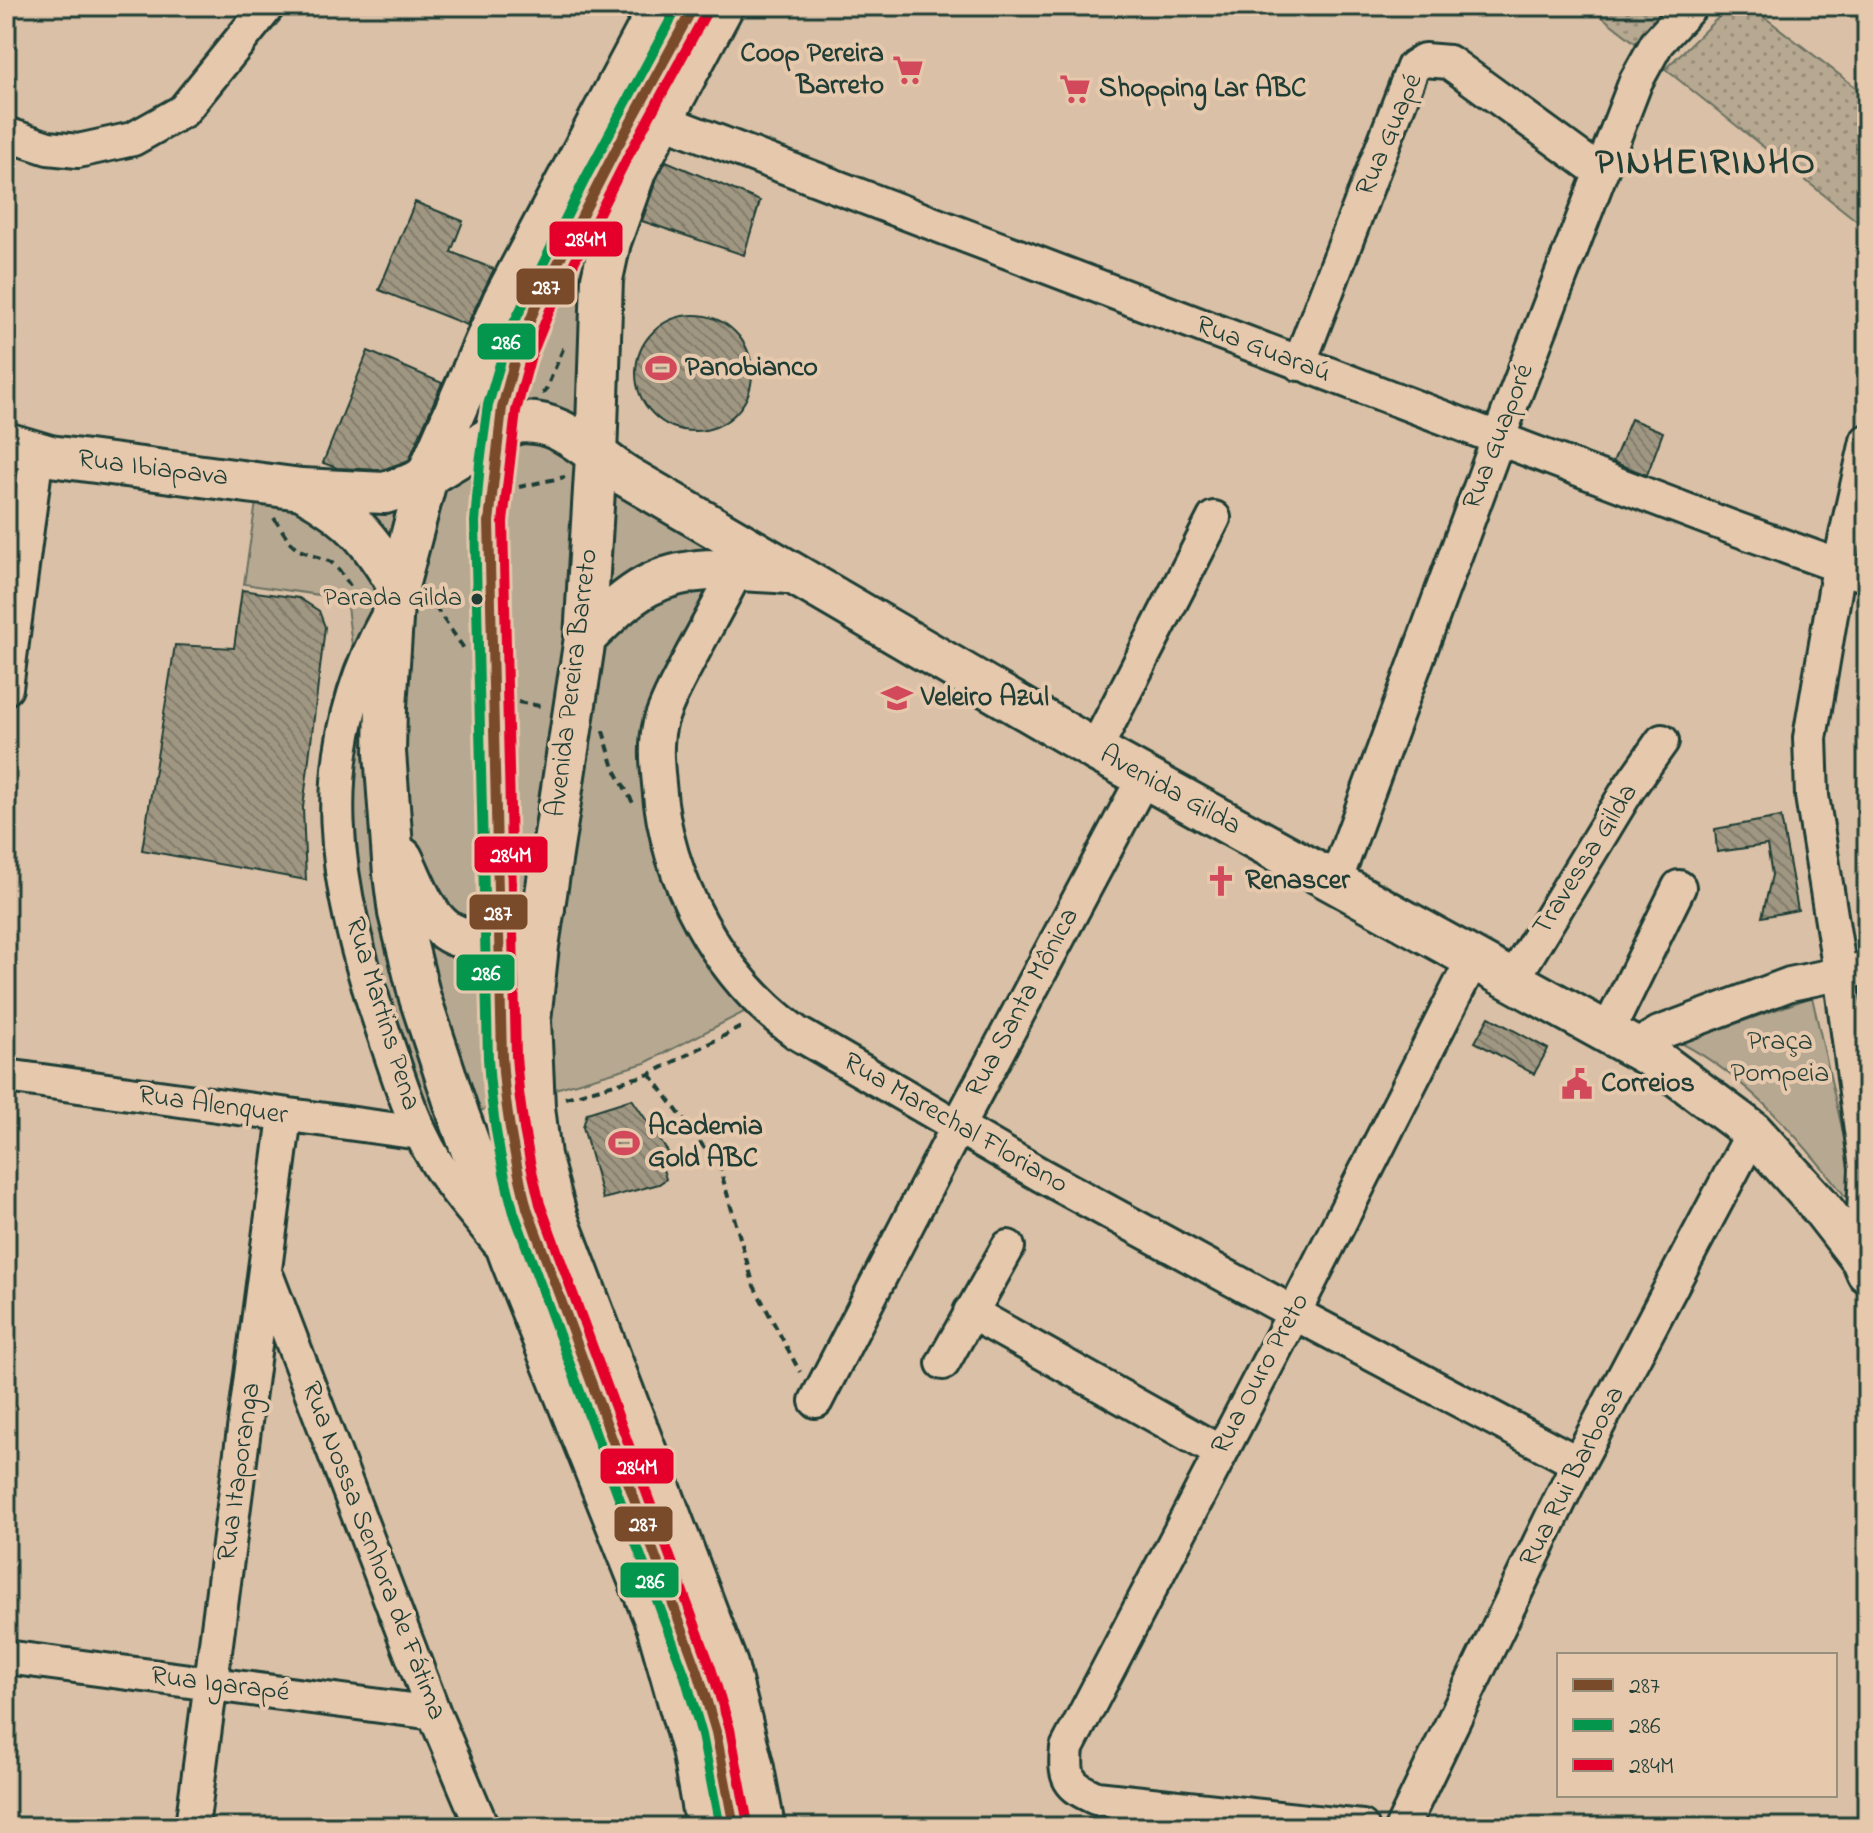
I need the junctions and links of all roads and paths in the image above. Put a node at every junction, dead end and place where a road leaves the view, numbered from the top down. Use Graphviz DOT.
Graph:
graph roads {
  1 [pos="268,6"];
  2 [pos="660,6"];
  3 [pos="694,6"];
  4 [pos="723,6"];
  5 [pos="1691,6"];
  6 [pos="661,120"];
  7 [pos="6,134"];
  8 [pos="1600,172"];
  9 [pos="624,203"];
  10 [pos="557,264"];
  11 [pos="1299,364"];
  12 [pos="500,430"];
  13 [pos="1498,439"];
  14 [pos="1867,441"];
  15 [pos="22,448"];
  16 [pos="596,457"];
  17 [pos="428,473"];
  18 [pos="283,486"];
  19 [pos="1214,518"];
  20 [pos="737,570"];
  21 [pos="1853,572"];
  22 [pos="795,573"];
  23 [pos="393,596"];
  24 [pos="585,638"];
  25 [pos="468,655"];
  26 [pos="6,688"];
  27 [pos="494,694"];
  28 [pos="574,713"];
  29 [pos="1662,741"];
  30 [pos="1095,750"];
  31 [pos="1144,777"];
  32 [pos="663,825"];
  33 [pos="391,837"];
  34 [pos="1335,882"];
  35 [pos="1679,887"];
  36 [pos="544,909"];
  37 [pos="498,937"];
  38 [pos="1473,959"];
  39 [pos="1854,970"];
  40 [pos="1512,981"];
  41 [pos="769,1013"];
  42 [pos="1620,1041"];
  43 [pos="650,1074"];
  44 [pos="6,1076"];
  45 [pos="519,1102"];
  46 [pos="285,1116"];
  47 [pos="958,1126"];
  48 [pos="1753,1132"];
  49 [pos="420,1133"];
  50 [pos="504,1241"];
  51 [pos="1008,1247"];
  52 [pos="1864,1266"];
  53 [pos="266,1274"];
  54 [pos="970,1312"];
  55 [pos="1294,1313"];
  56 [pos="943,1363"];
  57 [pos="816,1401"];
  58 [pos="1220,1452"];
  59 [pos="1578,1463"];
  60 [pos="6,1657"];
  61 [pos="211,1684"];
  62 [pos="434,1713"];
  63 [pos="192,1827"];
  64 [pos="482,1827"];
  65 [pos="706,1827"];
  66 [pos="734,1827"];
  67 [pos="764,1827"];
  68 [pos="1362,1827"];
  69 [pos="1402,1827"];
  1 -- 7 [label="street"];
  2 -- 17 [label="main road"];
  3 -- 10 [label="street"];
  4 -- 6 [label="main road, Avenida Pereira Barreto"];
  5 -- 8 [label="street, Rua Guaporé"];
  6 -- 9 [label="main road, Avenida Pereira Barreto"];
  6 -- 11 [label="street, Rua Guaraú"];
  8 -- 11 [label="street, Rua Guapé"];
  8 -- 13 [label="street, Rua Guaporé"];
  9 -- 10 [label="street"];
  9 -- 16 [label="main road, Avenida Pereira Barreto"];
  10 -- 12 [label="street"];
  11 -- 13 [label="street, Rua Guaraú"];
  12 -- 16 [label="main road, Avenida Gilda"];
  12 -- 17 [label="main road, Avenida Gilda"];
  12 -- 27 [label="street"];
  13 -- 21 [label="street, Rua Guaraú"];
  13 -- 34 [label="street, Rua Guaporé"];
  14 -- 21 [label="street"];
  15 -- 18 [label="main road, Rua Ibiapava"];
  15 -- 26 [label="street"];
  16 -- 22 [label="main road, Avenida Gilda"];
  16 -- 24 [label="main road, Avenida Pereira Barreto"];
  17 -- 18 [label="main road, Rua Ibiapava"];
  17 -- 23 [label="main road"];
  18 -- 23 [label="main road, Rua Ibiapava"];
  18 -- 23 [label="path"];
  19 -- 30 [label="street"];
  20 -- 22 [label="main road"];
  20 -- 24 [label="main road"];
  20 -- 32 [label="street, Rua Marechal Floriano"];
  21 -- 39 [label="street"];
  22 -- 30 [label="main road, Avenida Gilda"];
  23 -- 25 [label="path"];
  23 -- 33 [label="main road"];
  23 -- 49 [label="street, Rua Martins Pena"];
  24 -- 28 [label="main road, Avenida Pereira Barreto"];
  27 -- 28 [label="path"];
  27 -- 37 [label="street"];
  28 -- 32 [label="path"];
  28 -- 36 [label="main road, Avenida Pereira Barreto"];
  29 -- 40 [label="street, Travessa Gilda"];
  30 -- 31 [label="main road, Avenida Gilda"];
  31 -- 34 [label="main road, Avenida Gilda"];
  31 -- 47 [label="street, Rua Santa Mônica"];
  32 -- 41 [label="street, Rua Marechal Floriano"];
  33 -- 37 [label="main road"];
  33 -- 50 [label="main road"];
  34 -- 38 [label="main road, Avenida Gilda"];
  35 -- 42 [label="street"];
  36 -- 37 [label="main road"];
  36 -- 45 [label="main road, Avenida Pereira Barreto"];
  37 -- 45 [label="street"];
  38 -- 40 [label="main road, Avenida Gilda"];
  38 -- 55 [label="street, Rua Ouro Preto"];
  39 -- 42 [label="street"];
  39 -- 52 [label="street"];
  40 -- 42 [label="main road, Avenida Gilda"];
  41 -- 43 [label="path"];
  41 -- 47 [label="street, Rua Marechal Floriano"];
  42 -- 48 [label="main road, Avenida Gilda"];
  43 -- 45 [label="path"];
  43 -- 57 [label="path"];
  44 -- 46 [label="street, Rua Alenquer"];
  45 -- 50 [label="street"];
  45 -- 66 [label="street"];
  45 -- 67 [label="main road, Avenida Pereira Barreto"];
  46 -- 49 [label="street, Rua Alenquer"];
  46 -- 53 [label="street, Rua Itaporanga"];
  47 -- 55 [label="street, Rua Marechal Floriano"];
  47 -- 57 [label="street, Rua Santa Mônica"];
  48 -- 52 [label="main road, Avenida Gilda"];
  48 -- 59 [label="street, Rua Rui Barbosa"];
  49 -- 50 [label="street, Rua Martins Pena"];
  50 -- 65 [label="main road"];
  51 -- 54 [label="street"];
  53 -- 61 [label="street, Rua Itaporanga"];
  53 -- 62 [label="street, Rua Nossa Senhora de Fátima"];
  54 -- 56 [label="street"];
  54 -- 58 [label="street"];
  55 -- 58 [label="street, Rua Ouro Preto"];
  55 -- 59 [label="street, Rua Marechal Floriano"];
  58 -- 68 [label="street, Rua Ouro Preto"];
  59 -- 69 [label="street, Rua Rui Barbosa"];
  60 -- 61 [label="street, Rua Igarapé"];
  61 -- 62 [label="street, Rua Igarapé"];
  61 -- 63 [label="street, Rua Itaporanga"];
  62 -- 64 [label="street, Rua Nossa Senhora de Fátima"];
}
